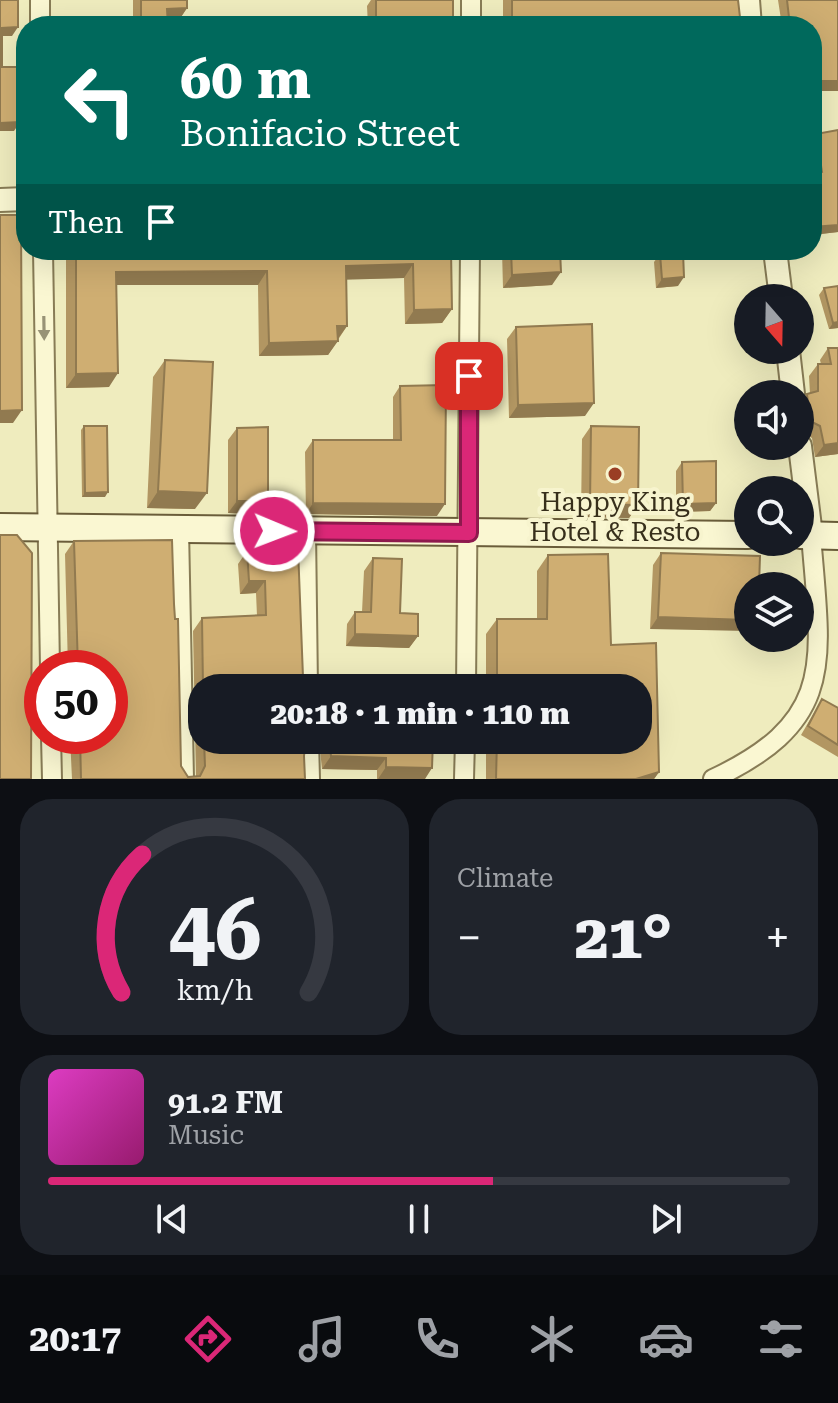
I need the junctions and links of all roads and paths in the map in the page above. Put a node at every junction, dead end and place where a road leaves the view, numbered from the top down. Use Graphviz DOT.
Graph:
graph roads {
  1 [pos="43,260"];
  2 [pos="470,260"];
  3 [pos="776,260"];
  4 [pos="779,284"];
  5 [pos="0,527"];
  6 [pos="47,528"];
  7 [pos="179,529"];
  8 [pos="306,531"];
  9 [pos="469,533"];
  10 [pos="734,535"];
  11 [pos="814,535"];
  12 [pos="838,536"];
  13 [pos="808,556"];
  14 [pos="50,650"];
  15 [pos="308,674"];
  16 [pos="466,674"];
  17 [pos="51,754"];
  18 [pos="309,754"];
  19 [pos="465,754"];
  20 [pos="52,779"];
  21 [pos="184,779"];
  22 [pos="310,779"];
  23 [pos="464,779"];
  24 [pos="713,779"];
  1 -- 6 [label="street, one-way"];
  2 -- 9 [label="street"];
  3 -- 4 [label="street"];
  5 -- 6 [label="main road"];
  6 -- 7 [label="main road"];
  6 -- 14 [label="street"];
  7 -- 8 [label="main road"];
  7 -- 21 [label="street"];
  8 -- 9 [label="main road"];
  8 -- 15 [label="street"];
  9 -- 10 [label="main road"];
  9 -- 16 [label="street"];
  11 -- 12 [label="main road"];
  13 -- 24 [label="street"];
  17 -- 20 [label="street"];
  18 -- 22 [label="street"];
  19 -- 23 [label="street"];
}
